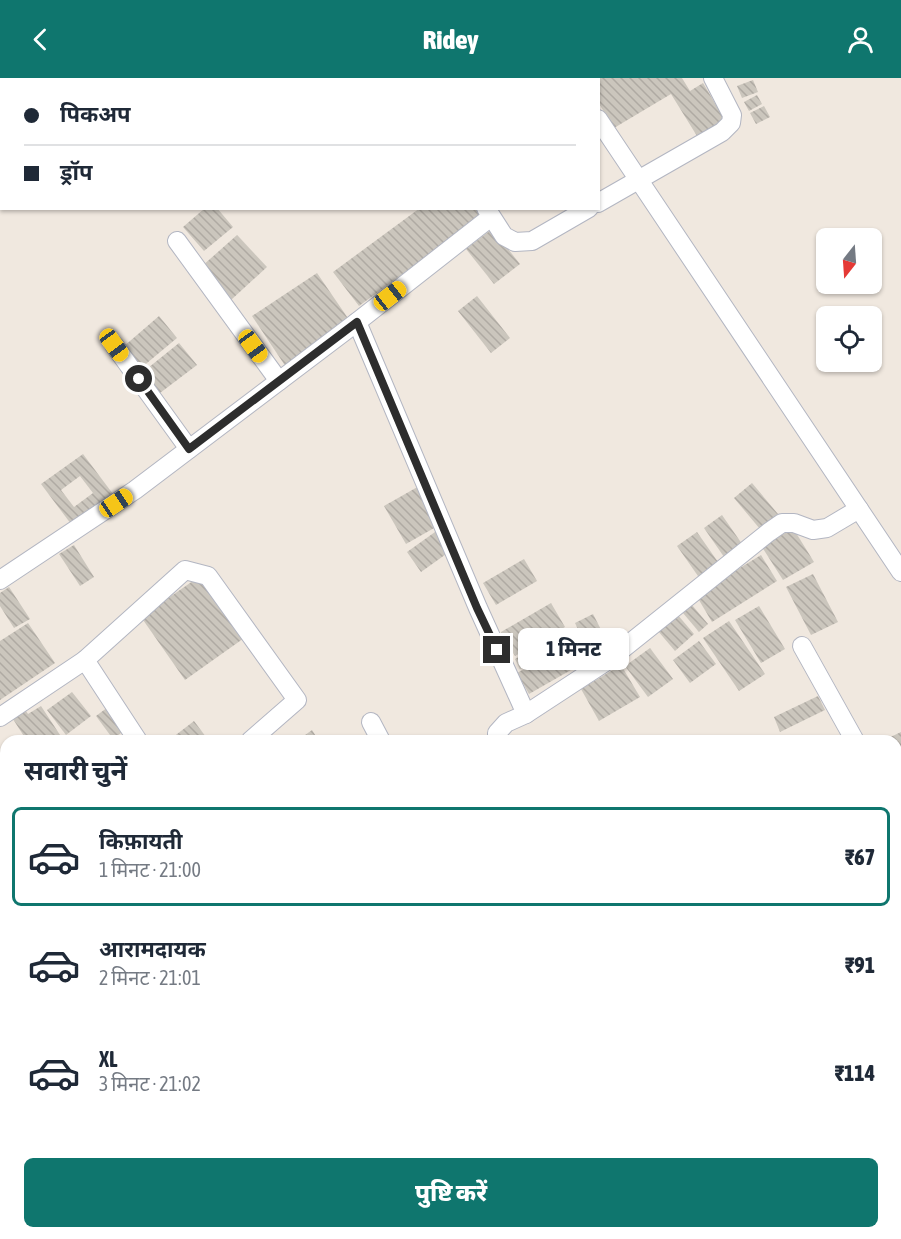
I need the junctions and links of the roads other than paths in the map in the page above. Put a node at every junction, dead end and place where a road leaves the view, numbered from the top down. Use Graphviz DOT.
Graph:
graph roads {
  1 [pos="713,78"];
  2 [pos="600,122"];
  3 [pos="639,180"];
  4 [pos="600,202"];
  5 [pos="586,210"];
  6 [pos="488,213"];
  7 [pos="177,241"];
  8 [pos="357,322"];
  9 [pos="114,345"];
  10 [pos="279,381"];
  11 [pos="189,449"];
  12 [pos="859,509"];
  13 [pos="901,572"];
  14 [pos="0,580"];
  15 [pos="802,646"];
  16 [pos="85,660"];
  17 [pos="526,714"];
  18 [pos="0,717"];
  19 [pos="371,722"];
  20 [pos="134,735"];
  21 [pos="257,735"];
  22 [pos="378,735"];
  23 [pos="497,735"];
  24 [pos="852,735"];
  1 -- 3 [label="street"];
  2 -- 3 [label="street"];
  3 -- 4 [label="street"];
  3 -- 12 [label="street"];
  5 -- 6 [label="street"];
  6 -- 8 [label="street"];
  7 -- 10 [label="street"];
  8 -- 10 [label="street"];
  8 -- 17 [label="street"];
  9 -- 11 [label="street"];
  10 -- 11 [label="street"];
  11 -- 14 [label="street"];
  12 -- 13 [label="street"];
  12 -- 17 [label="street"];
  15 -- 24 [label="street"];
  16 -- 18 [label="street"];
  16 -- 20 [label="street"];
  16 -- 21 [label="street"];
  17 -- 23 [label="street"];
  19 -- 22 [label="street"];
}
